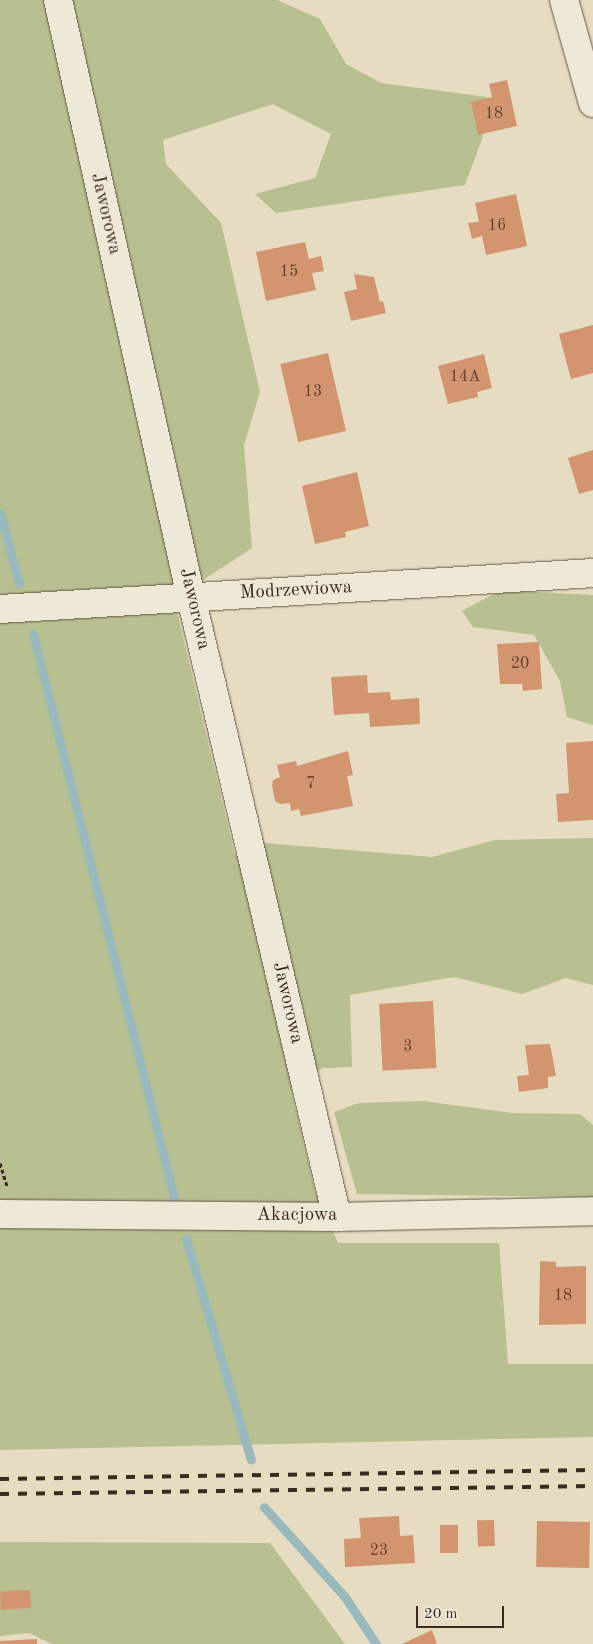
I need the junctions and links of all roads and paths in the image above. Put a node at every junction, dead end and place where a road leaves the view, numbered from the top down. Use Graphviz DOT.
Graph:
graph roads {
  1 [pos="58,0"];
  2 [pos="564,0"];
  3 [pos="593,103"];
  4 [pos="593,573"];
  5 [pos="191,597"];
  6 [pos="0,609"];
  7 [pos="0,1163"];
  8 [pos="4,1203"];
  9 [pos="593,1211"];
  10 [pos="337,1217"];
  1 -- 5 [label="street, Jaworowa"];
  2 -- 3 [label="street"];
  4 -- 5 [label="street, Modrzewiowa"];
  5 -- 6 [label="street, Modrzewiowa"];
  5 -- 10 [label="street, Jaworowa"];
  7 -- 8 [label="path"];
  8 -- 10 [label="street, Akacjowa"];
  9 -- 10 [label="street, Akacjowa"];
}
